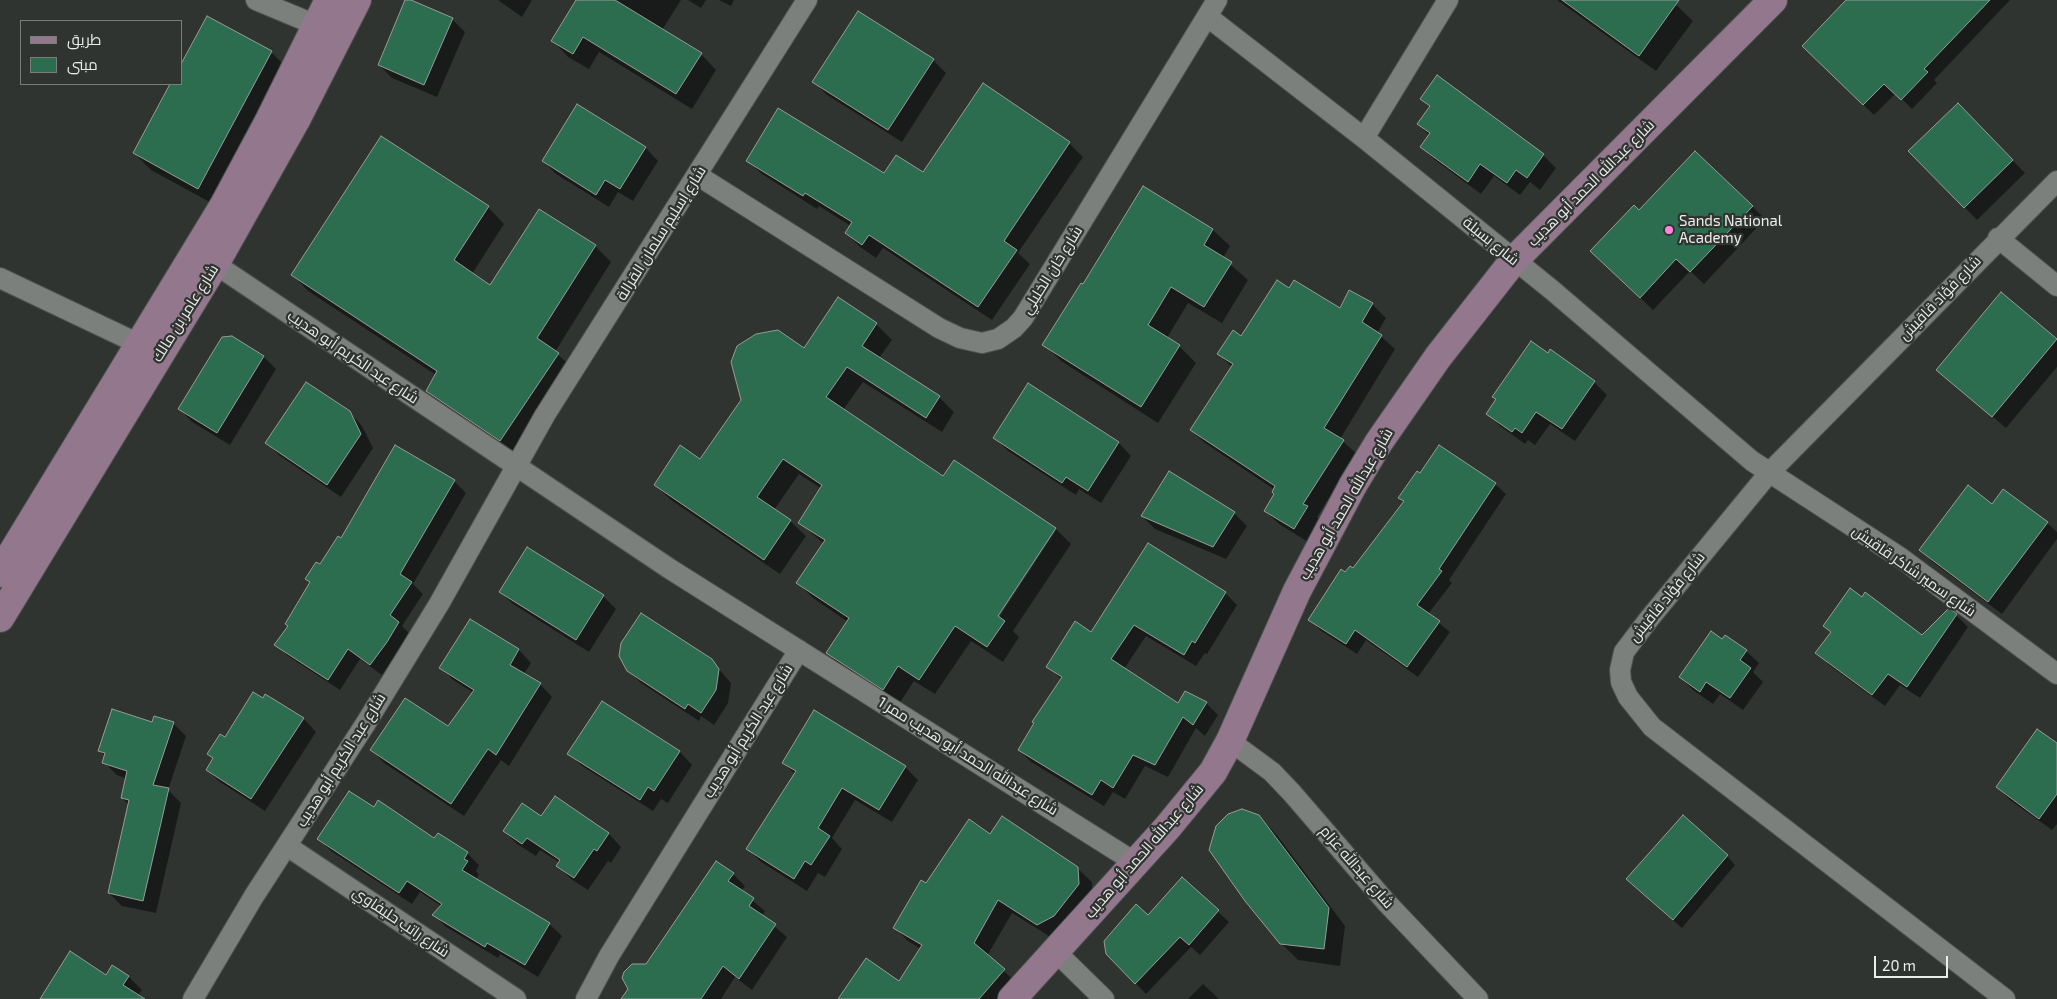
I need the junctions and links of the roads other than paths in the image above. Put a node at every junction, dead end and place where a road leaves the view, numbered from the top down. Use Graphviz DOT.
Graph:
graph roads {
  1 [pos="256,0"];
  2 [pos="329,0"];
  3 [pos="357,0"];
  4 [pos="807,0"];
  5 [pos="1448,0"];
  6 [pos="1773,0"];
  7 [pos="1213,8"];
  8 [pos="328,31"];
  9 [pos="1364,138"];
  10 [pos="697,175"];
  11 [pos="2057,181"];
  12 [pos="1998,238"];
  13 [pos="1514,260"];
  14 [pos="215,264"];
  15 [pos="0,278"];
  16 [pos="2057,286"];
  17 [pos="139,344"];
  18 [pos="516,466"];
  19 [pos="1769,473"];
  20 [pos="0,573"];
  21 [pos="0,618"];
  22 [pos="799,650"];
  23 [pos="2057,674"];
  24 [pos="1230,741"];
  25 [pos="287,846"];
  26 [pos="1136,863"];
  27 [pos="1055,951"];
  28 [pos="193,999"];
  29 [pos="516,999"];
  30 [pos="586,999"];
  31 [pos="1012,999"];
  32 [pos="1104,999"];
  33 [pos="1478,999"];
  34 [pos="2005,999"];
  1 -- 8 [label="street"];
  2 -- 8 [label="street, شارع عامر بن مالك"];
  3 -- 8 [label="street, شارع عامر بن مالك"];
  4 -- 10 [label="street, شارع إسليم سلمان القرالة"];
  5 -- 9 [label="street"];
  6 -- 13 [label="street, شارع عبدالله الحمد أبو هديب"];
  7 -- 9 [label="street, شارع بسيلة"];
  7 -- 10 [label="street, شارع خان الخليلي"];
  8 -- 14 [label="street, شارع عامر بن مالك"];
  8 -- 17 [label="street, شارع عامر بن مالك"];
  9 -- 13 [label="street, شارع بسيلة"];
  10 -- 18 [label="street, شارع إسليم سلمان القرالة"];
  11 -- 12 [label="street, شارع فؤاد قاقيش"];
  12 -- 16 [label="street"];
  12 -- 19 [label="street, شارع فؤاد قاقيش"];
  13 -- 19 [label="street, شارع بسيلة"];
  13 -- 24 [label="street, شارع عبدالله الحمد أبو هديب"];
  14 -- 18 [label="street, شارع عبد الكريم أبو هديب"];
  14 -- 21 [label="street, شارع عامر بن مالك"];
  15 -- 17 [label="street"];
  17 -- 20 [label="street, شارع عامر بن مالك"];
  18 -- 22 [label="street, شارع عبد الكريم أبو هديب"];
  18 -- 25 [label="street, شارع عبد الكريم أبو هديب"];
  19 -- 23 [label="street, شارع سمير شاكر قاقيش"];
  19 -- 34 [label="street, شارع فؤاد قاقيش"];
  22 -- 26 [label="street, شارع عبدالله الحمد أبو هديب ممر 1"];
  22 -- 30 [label="street, شارع عبد الكريم أبو هديب"];
  24 -- 26 [label="street, شارع عبدالله الحمد أبو هديب"];
  24 -- 33 [label="street, شارع عبدالله عزام"];
  25 -- 28 [label="street, شارع عبد الكريم أبو هديب"];
  25 -- 29 [label="street, شارع راتب حليفاوي"];
  26 -- 27 [label="street, شارع عبدالله الحمد أبو هديب"];
  27 -- 31 [label="street, شارع عبدالله الحمد أبو هديب"];
  27 -- 32 [label="street"];
}
